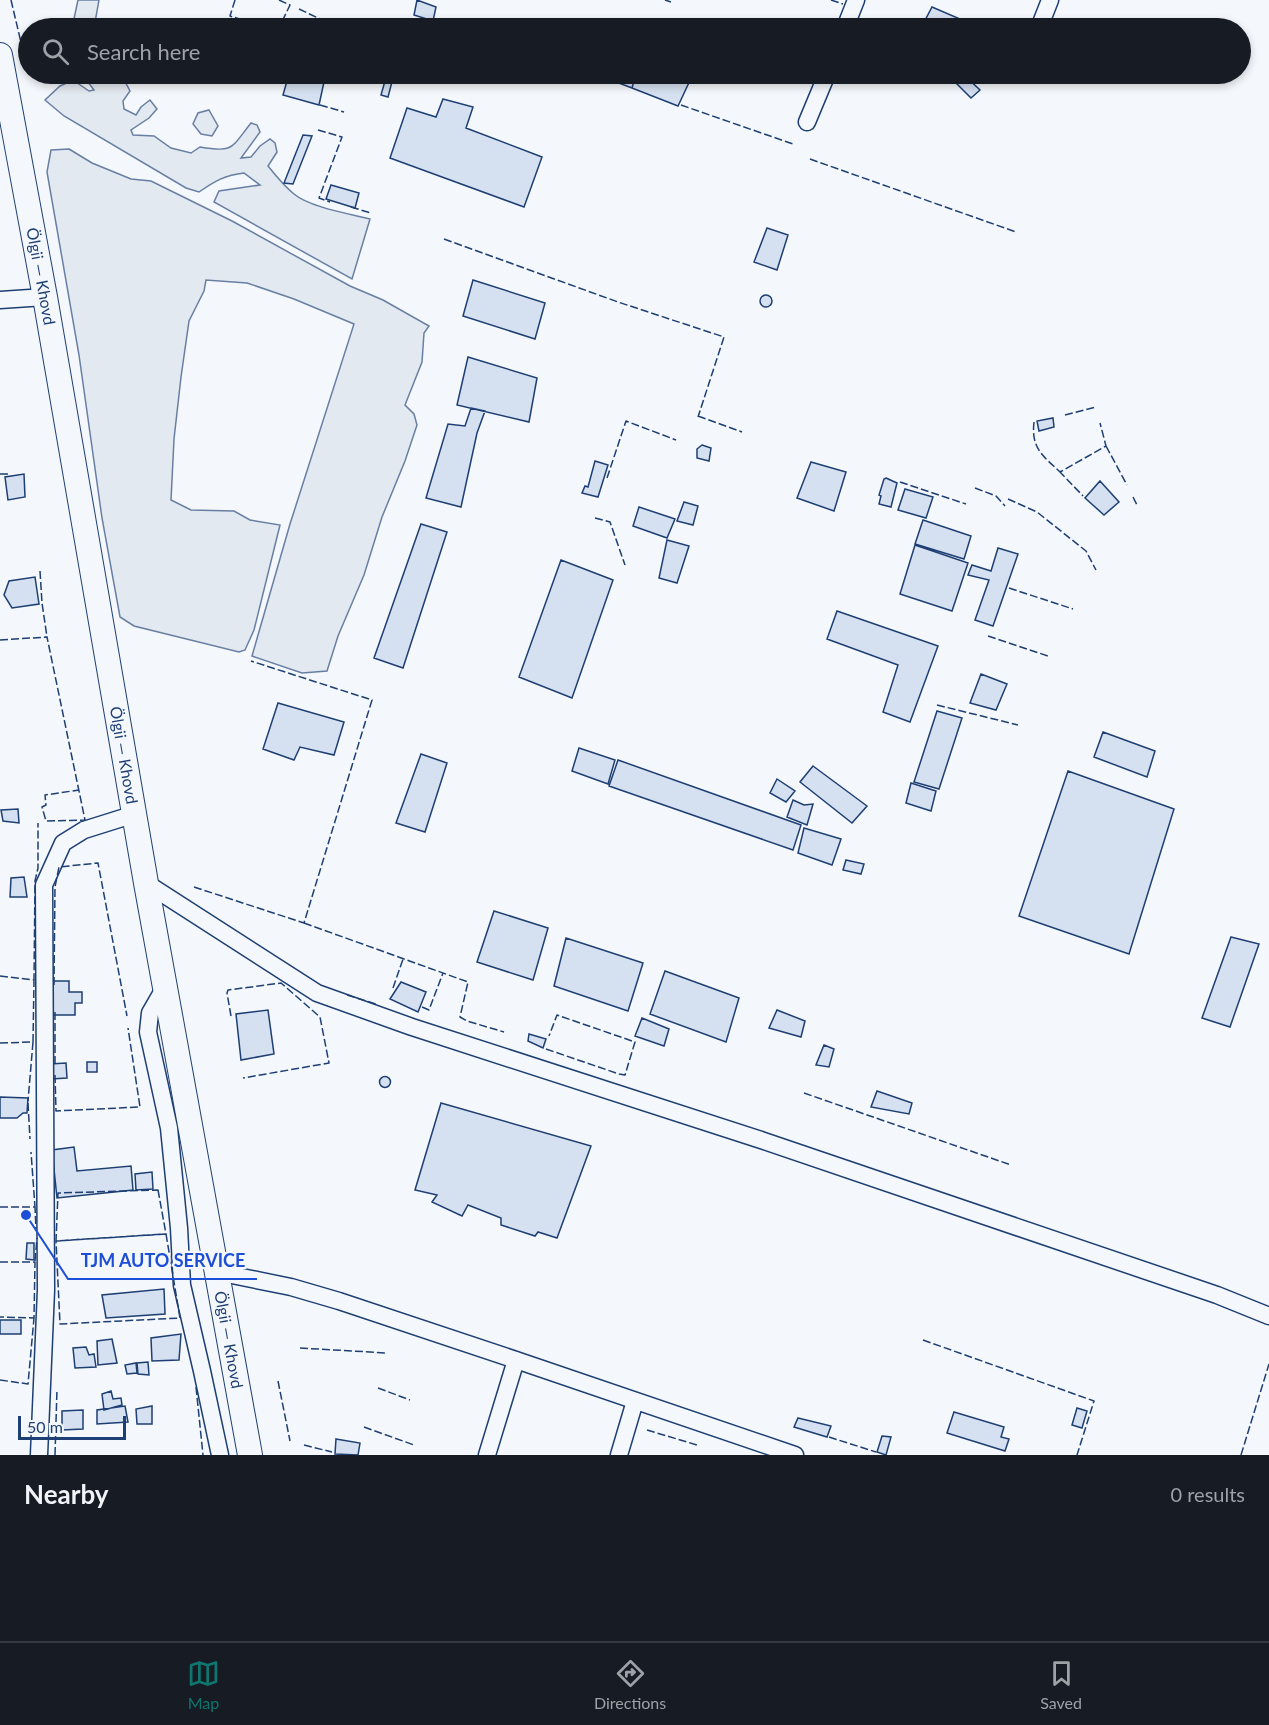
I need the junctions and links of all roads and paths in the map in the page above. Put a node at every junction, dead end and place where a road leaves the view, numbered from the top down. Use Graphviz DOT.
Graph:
graph roads {
  1 [pos="856,0"];
  2 [pos="1050,0"];
  3 [pos="849,18"];
  4 [pos="1043,18"];
  5 [pos="0,55"];
  6 [pos="823,84"];
  7 [pos="807,122"];
  8 [pos="45,297"];
  9 [pos="0,300"];
  10 [pos="135,814"];
  11 [pos="146,883"];
  12 [pos="165,987"];
  13 [pos="218,1272"];
  14 [pos="1269,1316"];
  15 [pos="516,1360"];
  16 [pos="635,1401"];
  17 [pos="767,1451"];
  18 [pos="39,1455"];
  19 [pos="220,1455"];
  20 [pos="250,1455"];
  21 [pos="487,1455"];
  22 [pos="618,1455"];
  23 [pos="795,1455"];
  1 -- 3 [label="street"];
  2 -- 4 [label="street"];
  5 -- 8 [label="highway, Ölgii — Khovd"];
  6 -- 7 [label="street"];
  8 -- 9 [label="street"];
  8 -- 10 [label="highway, Ölgii — Khovd"];
  10 -- 11 [label="highway, Ölgii — Khovd"];
  10 -- 18 [label="street"];
  11 -- 12 [label="highway, Ölgii — Khovd"];
  11 -- 14 [label="street"];
  12 -- 13 [label="highway, Ölgii — Khovd"];
  12 -- 19 [label="street"];
  13 -- 15 [label="street"];
  13 -- 20 [label="highway, Ölgii — Khovd"];
  15 -- 16 [label="street"];
  15 -- 21 [label="street"];
  16 -- 17 [label="street"];
  16 -- 22 [label="street"];
  17 -- 23 [label="street"];
}
